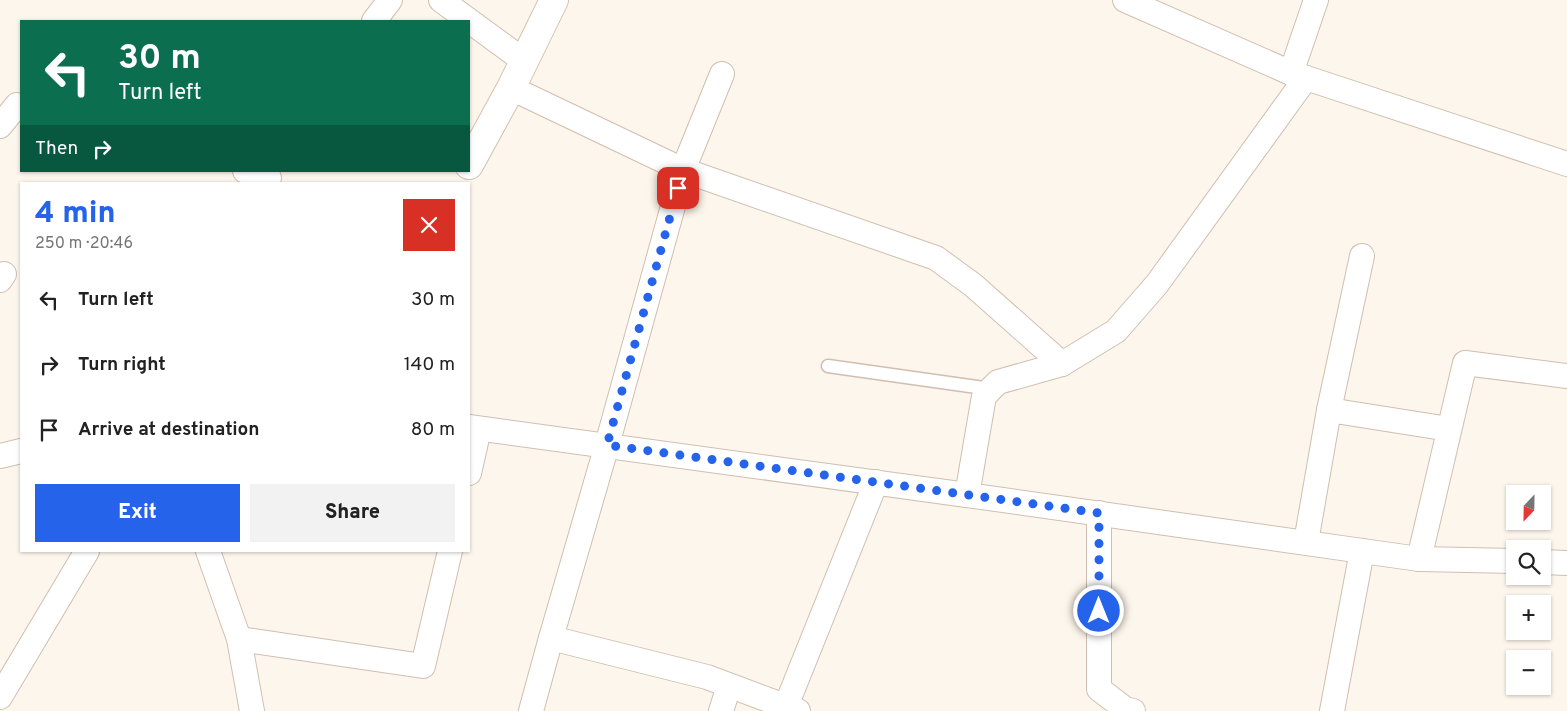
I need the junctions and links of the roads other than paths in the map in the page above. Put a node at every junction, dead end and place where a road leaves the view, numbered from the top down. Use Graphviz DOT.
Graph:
graph roads {
  1 [pos="390,0"];
  2 [pos="442,0"];
  3 [pos="554,0"];
  4 [pos="1125,0"];
  5 [pos="1316,0"];
  6 [pos="375,20"];
  7 [pos="469,20"];
  8 [pos="470,21"];
  9 [pos="524,61"];
  10 [pos="722,74"];
  11 [pos="1299,75"];
  12 [pos="511,88"];
  13 [pos="13,104"];
  14 [pos="0,126"];
  15 [pos="470,163"];
  16 [pos="1567,164"];
  17 [pos="683,170"];
  18 [pos="248,172"];
  19 [pos="269,178"];
  20 [pos="1362,256"];
  21 [pos="1062,364"];
  22 [pos="828,366"];
  23 [pos="1567,376"];
  24 [pos="991,389"];
  25 [pos="1329,410"];
  26 [pos="474,428"];
  27 [pos="1449,429"];
  28 [pos="607,445"];
  29 [pos="20,451"];
  30 [pos="0,456"];
  31 [pos="470,464"];
  32 [pos="876,482"];
  33 [pos="967,495"];
  34 [pos="1099,513"];
  35 [pos="1306,542"];
  36 [pos="1362,551"];
  37 [pos="86,552"];
  38 [pos="208,552"];
  39 [pos="450,552"];
  40 [pos="1419,559"];
  41 [pos="1506,561"];
  42 [pos="1551,562"];
  43 [pos="1567,563"];
  44 [pos="551,638"];
  45 [pos="239,639"];
  46 [pos="729,686"];
  47 [pos="0,697"];
  48 [pos="792,709"];
  49 [pos="252,711"];
  50 [pos="531,711"];
  51 [pos="721,711"];
  52 [pos="1134,711"];
  53 [pos="1332,711"];
  1 -- 6 [label="street"];
  2 -- 7 [label="street"];
  3 -- 9 [label="main road"];
  4 -- 11 [label="street"];
  5 -- 11 [label="street"];
  8 -- 9 [label="street"];
  9 -- 12 [label="main road"];
  10 -- 17 [label="street"];
  11 -- 16 [label="street"];
  11 -- 21 [label="street"];
  12 -- 15 [label="main road"];
  12 -- 17 [label="street"];
  13 -- 14 [label="street"];
  17 -- 21 [label="street"];
  17 -- 28 [label="street"];
  18 -- 19 [label="street"];
  20 -- 25 [label="street"];
  21 -- 24 [label="street"];
  22 -- 24 [label="lane"];
  23 -- 27 [label="street"];
  24 -- 33 [label="street"];
  25 -- 27 [label="street"];
  25 -- 35 [label="street"];
  26 -- 28 [label="street"];
  26 -- 31 [label="street"];
  27 -- 40 [label="street"];
  28 -- 32 [label="street"];
  28 -- 44 [label="street"];
  29 -- 30 [label="street"];
  32 -- 33 [label="street"];
  32 -- 48 [label="street"];
  33 -- 34 [label="street"];
  34 -- 35 [label="street"];
  34 -- 52 [label="street"];
  35 -- 36 [label="street"];
  36 -- 40 [label="street"];
  36 -- 53 [label="street"];
  37 -- 47 [label="street"];
  38 -- 45 [label="street"];
  39 -- 45 [label="street"];
  40 -- 41 [label="street"];
  42 -- 43 [label="street"];
  44 -- 46 [label="street"];
  44 -- 50 [label="street"];
  45 -- 49 [label="street"];
  46 -- 48 [label="street"];
  46 -- 51 [label="street"];
}
